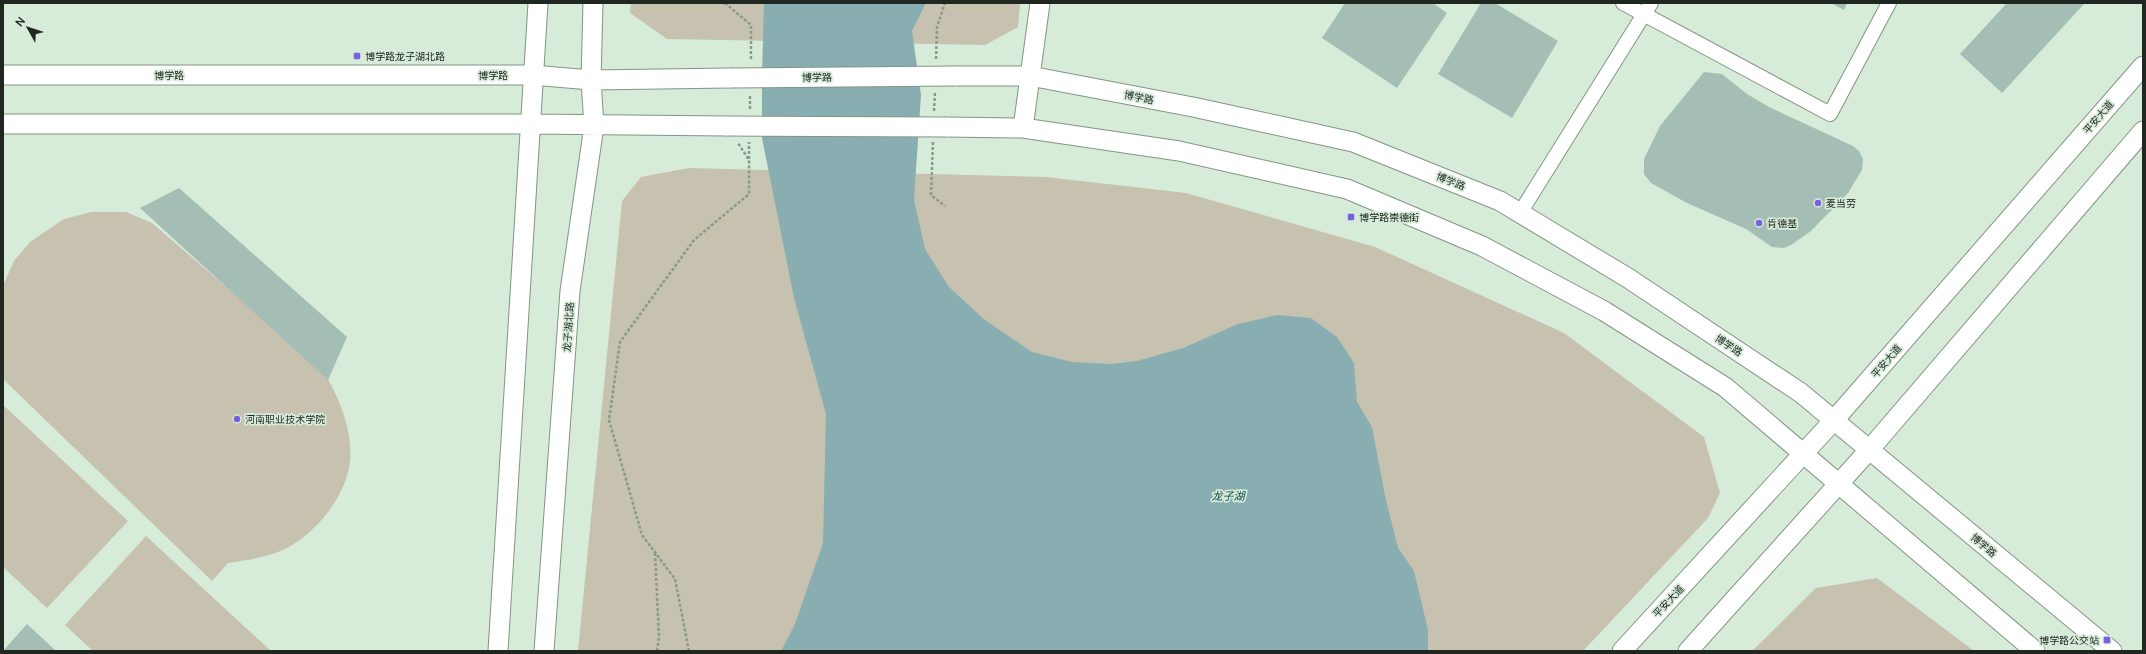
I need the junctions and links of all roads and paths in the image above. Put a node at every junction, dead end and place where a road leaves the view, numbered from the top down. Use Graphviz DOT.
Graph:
graph roads {
  1 [pos="538,3"];
  2 [pos="593,3"];
  3 [pos="945,3"];
  4 [pos="1040,3"];
  5 [pos="1623,3"];
  6 [pos="1889,3"];
  7 [pos="1648,9"];
  8 [pos="2143,66"];
  9 [pos="935,67"];
  10 [pos="3,75"];
  11 [pos="532,75"];
  12 [pos="1030,76"];
  13 [pos="592,80"];
  14 [pos="935,91"];
  15 [pos="3,124"];
  16 [pos="530,124"];
  17 [pos="594,126"];
  18 [pos="727,126"];
  19 [pos="938,127"];
  20 [pos="1022,128"];
  21 [pos="2143,131"];
  22 [pos="945,206"];
  23 [pos="1520,213"];
  24 [pos="1835,419"];
  25 [pos="1870,449"];
  26 [pos="1804,452"];
  27 [pos="1839,484"];
  28 [pos="655,553"];
  29 [pos="498,651"];
  30 [pos="544,651"];
  31 [pos="657,651"];
  32 [pos="688,651"];
  33 [pos="1622,651"];
  34 [pos="1688,651"];
  35 [pos="2035,651"];
  36 [pos="2112,651"];
  1 -- 11 [label="main road"];
  2 -- 13 [label="main road, 龙子湖北路"];
  3 -- 9 [label="path"];
  4 -- 12 [label="main road"];
  5 -- 7 [label="street"];
  6 -- 7 [label="street"];
  7 -- 23 [label="street"];
  8 -- 24 [label="main road, 平安大道"];
  10 -- 11 [label="main road, 博学路"];
  11 -- 13 [label="main road, 博学路"];
  11 -- 16 [label="main road"];
  12 -- 13 [label="main road, 博学路, bridge"];
  12 -- 20 [label="main road"];
  12 -- 23 [label="main road, 博学路"];
  13 -- 17 [label="main road, 龙子湖北路"];
  14 -- 19 [label="path"];
  15 -- 16 [label="main road"];
  16 -- 17 [label="main road"];
  16 -- 29 [label="main road"];
  17 -- 18 [label="main road"];
  17 -- 30 [label="main road, 龙子湖北路"];
  18 -- 19 [label="main road, bridge"];
  18 -- 28 [label="path"];
  19 -- 20 [label="main road"];
  19 -- 22 [label="path"];
  20 -- 26 [label="main road"];
  21 -- 25 [label="main road"];
  23 -- 24 [label="main road, 博学路"];
  24 -- 25 [label="main road, 博学路"];
  24 -- 26 [label="main road, 平安大道"];
  25 -- 27 [label="main road"];
  25 -- 36 [label="main road, 博学路"];
  26 -- 27 [label="main road"];
  26 -- 33 [label="main road, 平安大道"];
  27 -- 34 [label="main road"];
  27 -- 35 [label="main road"];
  28 -- 31 [label="path"];
  28 -- 32 [label="path"];
}
